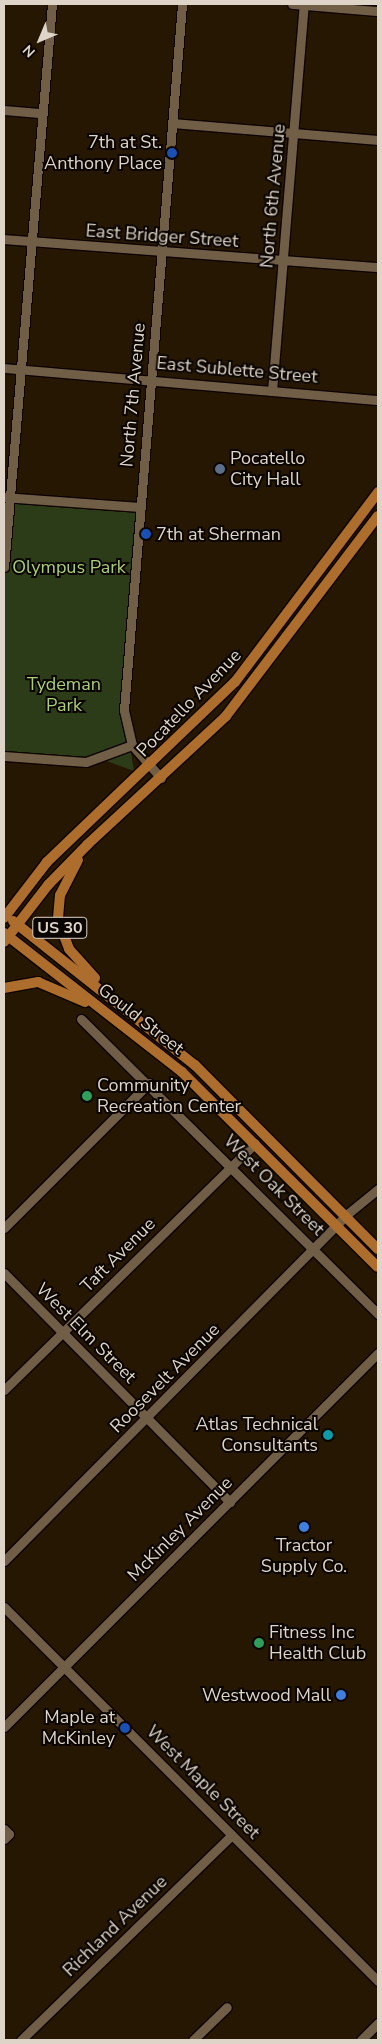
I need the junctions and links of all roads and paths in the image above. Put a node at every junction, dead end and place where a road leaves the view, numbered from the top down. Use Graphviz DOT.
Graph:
graph roads {
  1 [pos="52,4"];
  2 [pos="182,4"];
  3 [pos="292,4"];
  4 [pos="304,5"];
  5 [pos="378,11"];
  6 [pos="4,110"];
  7 [pos="42,113"];
  8 [pos="172,123"];
  9 [pos="295,132"];
  10 [pos="378,140"];
  11 [pos="4,239"];
  12 [pos="33,242"];
  13 [pos="163,252"];
  14 [pos="283,262"];
  15 [pos="378,267"];
  16 [pos="4,368"];
  17 [pos="22,370"];
  18 [pos="152,379"];
  19 [pos="272,391"];
  20 [pos="378,400"];
  21 [pos="378,492"];
  22 [pos="6,497"];
  23 [pos="139,507"];
  24 [pos="378,516"];
  25 [pos="4,567"];
  26 [pos="132,744"];
  27 [pos="4,756"];
  28 [pos="151,768"];
  29 [pos="160,778"];
  30 [pos="88,844"];
  31 [pos="4,916"];
  32 [pos="17,924"];
  33 [pos="5,937"];
  34 [pos="4,988"];
  35 [pos="115,1001"];
  36 [pos="81,1019"];
  37 [pos="126,1028"];
  38 [pos="149,1083"];
  39 [pos="255,1143"];
  40 [pos="231,1166"];
  41 [pos="378,1189"];
  42 [pos="345,1216"];
  43 [pos="336,1226"];
  44 [pos="4,1228"];
  45 [pos="378,1249"];
  46 [pos="316,1250"];
  47 [pos="378,1268"];
  48 [pos="4,1273"];
  49 [pos="378,1314"];
  50 [pos="62,1332"];
  51 [pos="378,1353"];
  52 [pos="4,1390"];
  53 [pos="148,1418"];
  54 [pos="230,1502"];
  55 [pos="4,1561"];
  56 [pos="4,1607"];
  57 [pos="64,1666"];
  58 [pos="4,1727"];
  59 [pos="4,1829"];
  60 [pos="232,1835"];
  61 [pos="4,1838"];
  62 [pos="378,1981"];
  63 [pos="227,2007"];
  64 [pos="378,2023"];
  65 [pos="21,2040"];
  66 [pos="193,2040"];
  67 [pos="361,2040"];
  1 -- 7 [label="street"];
  2 -- 8 [label="street, North 7th Avenue"];
  3 -- 4 [label="street"];
  4 -- 5 [label="street"];
  4 -- 9 [label="street, North 6th Avenue"];
  6 -- 7 [label="street"];
  7 -- 12 [label="street"];
  8 -- 9 [label="street"];
  8 -- 13 [label="street, North 7th Avenue"];
  9 -- 10 [label="street"];
  9 -- 14 [label="street, North 6th Avenue"];
  11 -- 12 [label="street, East Bridger Street"];
  12 -- 13 [label="street, East Bridger Street"];
  12 -- 17 [label="street"];
  13 -- 14 [label="street, East Bridger Street"];
  13 -- 18 [label="street, North 7th Avenue"];
  14 -- 15 [label="street, East Bridger Street"];
  14 -- 19 [label="street, North 6th Avenue"];
  16 -- 17 [label="street, East Sublette Street"];
  17 -- 18 [label="street, East Sublette Street"];
  17 -- 22 [label="street"];
  18 -- 19 [label="street, East Sublette Street"];
  18 -- 23 [label="street, North 7th Avenue"];
  19 -- 20 [label="street, East Sublette Street"];
  21 -- 28 [label="main road, Pocatello Avenue"];
  22 -- 23 [label="street"];
  22 -- 25 [label="street"];
  23 -- 26 [label="street, North 7th Avenue"];
  24 -- 29 [label="main road, Pocatello Avenue"];
  26 -- 27 [label="street"];
  26 -- 28 [label="street, North 7th Avenue"];
  28 -- 29 [label="street, North 7th Avenue"];
  28 -- 31 [label="main road, Pocatello Avenue"];
  29 -- 30 [label="main road, Pocatello Avenue"];
  30 -- 32 [label="main road, Pocatello Avenue"];
  30 -- 35 [label="main road, US 30"];
  31 -- 32 [label="main road, Gould Street"];
  32 -- 33 [label="main road, Pocatello Avenue"];
  32 -- 35 [label="main road, Gould Street"];
  33 -- 37 [label="main road, Gould Street / US 30"];
  34 -- 37 [label="main road"];
  35 -- 42 [label="main road, Gould Street / US 30"];
  36 -- 38 [label="street, West Oak Street"];
  37 -- 39 [label="main road, Gould Street / US 30"];
  38 -- 40 [label="street, West Oak Street"];
  38 -- 44 [label="street"];
  39 -- 40 [label="street, Taft Avenue"];
  39 -- 43 [label="main road, Gould Street / US 30"];
  40 -- 46 [label="street, West Oak Street"];
  40 -- 50 [label="street, Taft Avenue"];
  41 -- 42 [label="street, Roosevelt Avenue"];
  42 -- 43 [label="street, Roosevelt Avenue"];
  42 -- 45 [label="main road, Gould Street / US 30"];
  43 -- 46 [label="street, Roosevelt Avenue"];
  43 -- 47 [label="main road, Gould Street / US 30"];
  46 -- 49 [label="street, West Oak Street"];
  46 -- 53 [label="street, Roosevelt Avenue"];
  48 -- 50 [label="street, West Elm Street"];
  50 -- 52 [label="street, Taft Avenue"];
  50 -- 53 [label="street, West Elm Street"];
  51 -- 54 [label="street, McKinley Avenue"];
  53 -- 54 [label="street, West Elm Street"];
  53 -- 55 [label="street, Roosevelt Avenue"];
  54 -- 57 [label="street, McKinley Avenue"];
  56 -- 57 [label="street, West Maple Street"];
  57 -- 58 [label="street, McKinley Avenue"];
  57 -- 60 [label="street, West Maple Street"];
  59 -- 61 [label="street"];
  60 -- 62 [label="street, West Maple Street"];
  60 -- 65 [label="street, Richland Avenue"];
  63 -- 66 [label="street"];
  64 -- 67 [label="street"];
}
